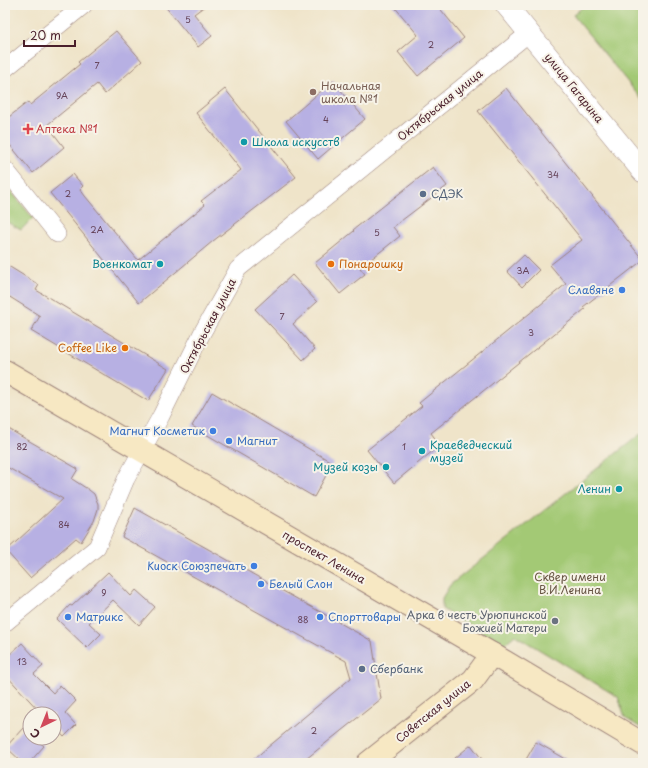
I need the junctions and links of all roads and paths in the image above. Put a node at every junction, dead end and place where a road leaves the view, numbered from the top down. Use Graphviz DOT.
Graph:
graph roads {
  1 [pos="84,5"];
  2 [pos="506,5"];
  3 [pos="529,32"];
  4 [pos="5,69"];
  5 [pos="5,169"];
  6 [pos="643,172"];
  7 [pos="57,234"];
  8 [pos="5,371"];
  9 [pos="141,451"];
  10 [pos="5,623"];
  11 [pos="492,654"];
  12 [pos="643,744"];
  13 [pos="368,763"];
  1 -- 4 [label="street"];
  2 -- 3 [label="street, улица Гагарина"];
  3 -- 6 [label="street, улица Гагарина"];
  3 -- 9 [label="street, Октябрьская улица"];
  5 -- 7 [label="street"];
  8 -- 9 [label="main road, проспект Ленина"];
  9 -- 10 [label="street, Октябрьская улица"];
  9 -- 11 [label="main road, проспект Ленина"];
  11 -- 12 [label="main road, проспект Ленина"];
  11 -- 13 [label="main road, Советская улица"];
}
